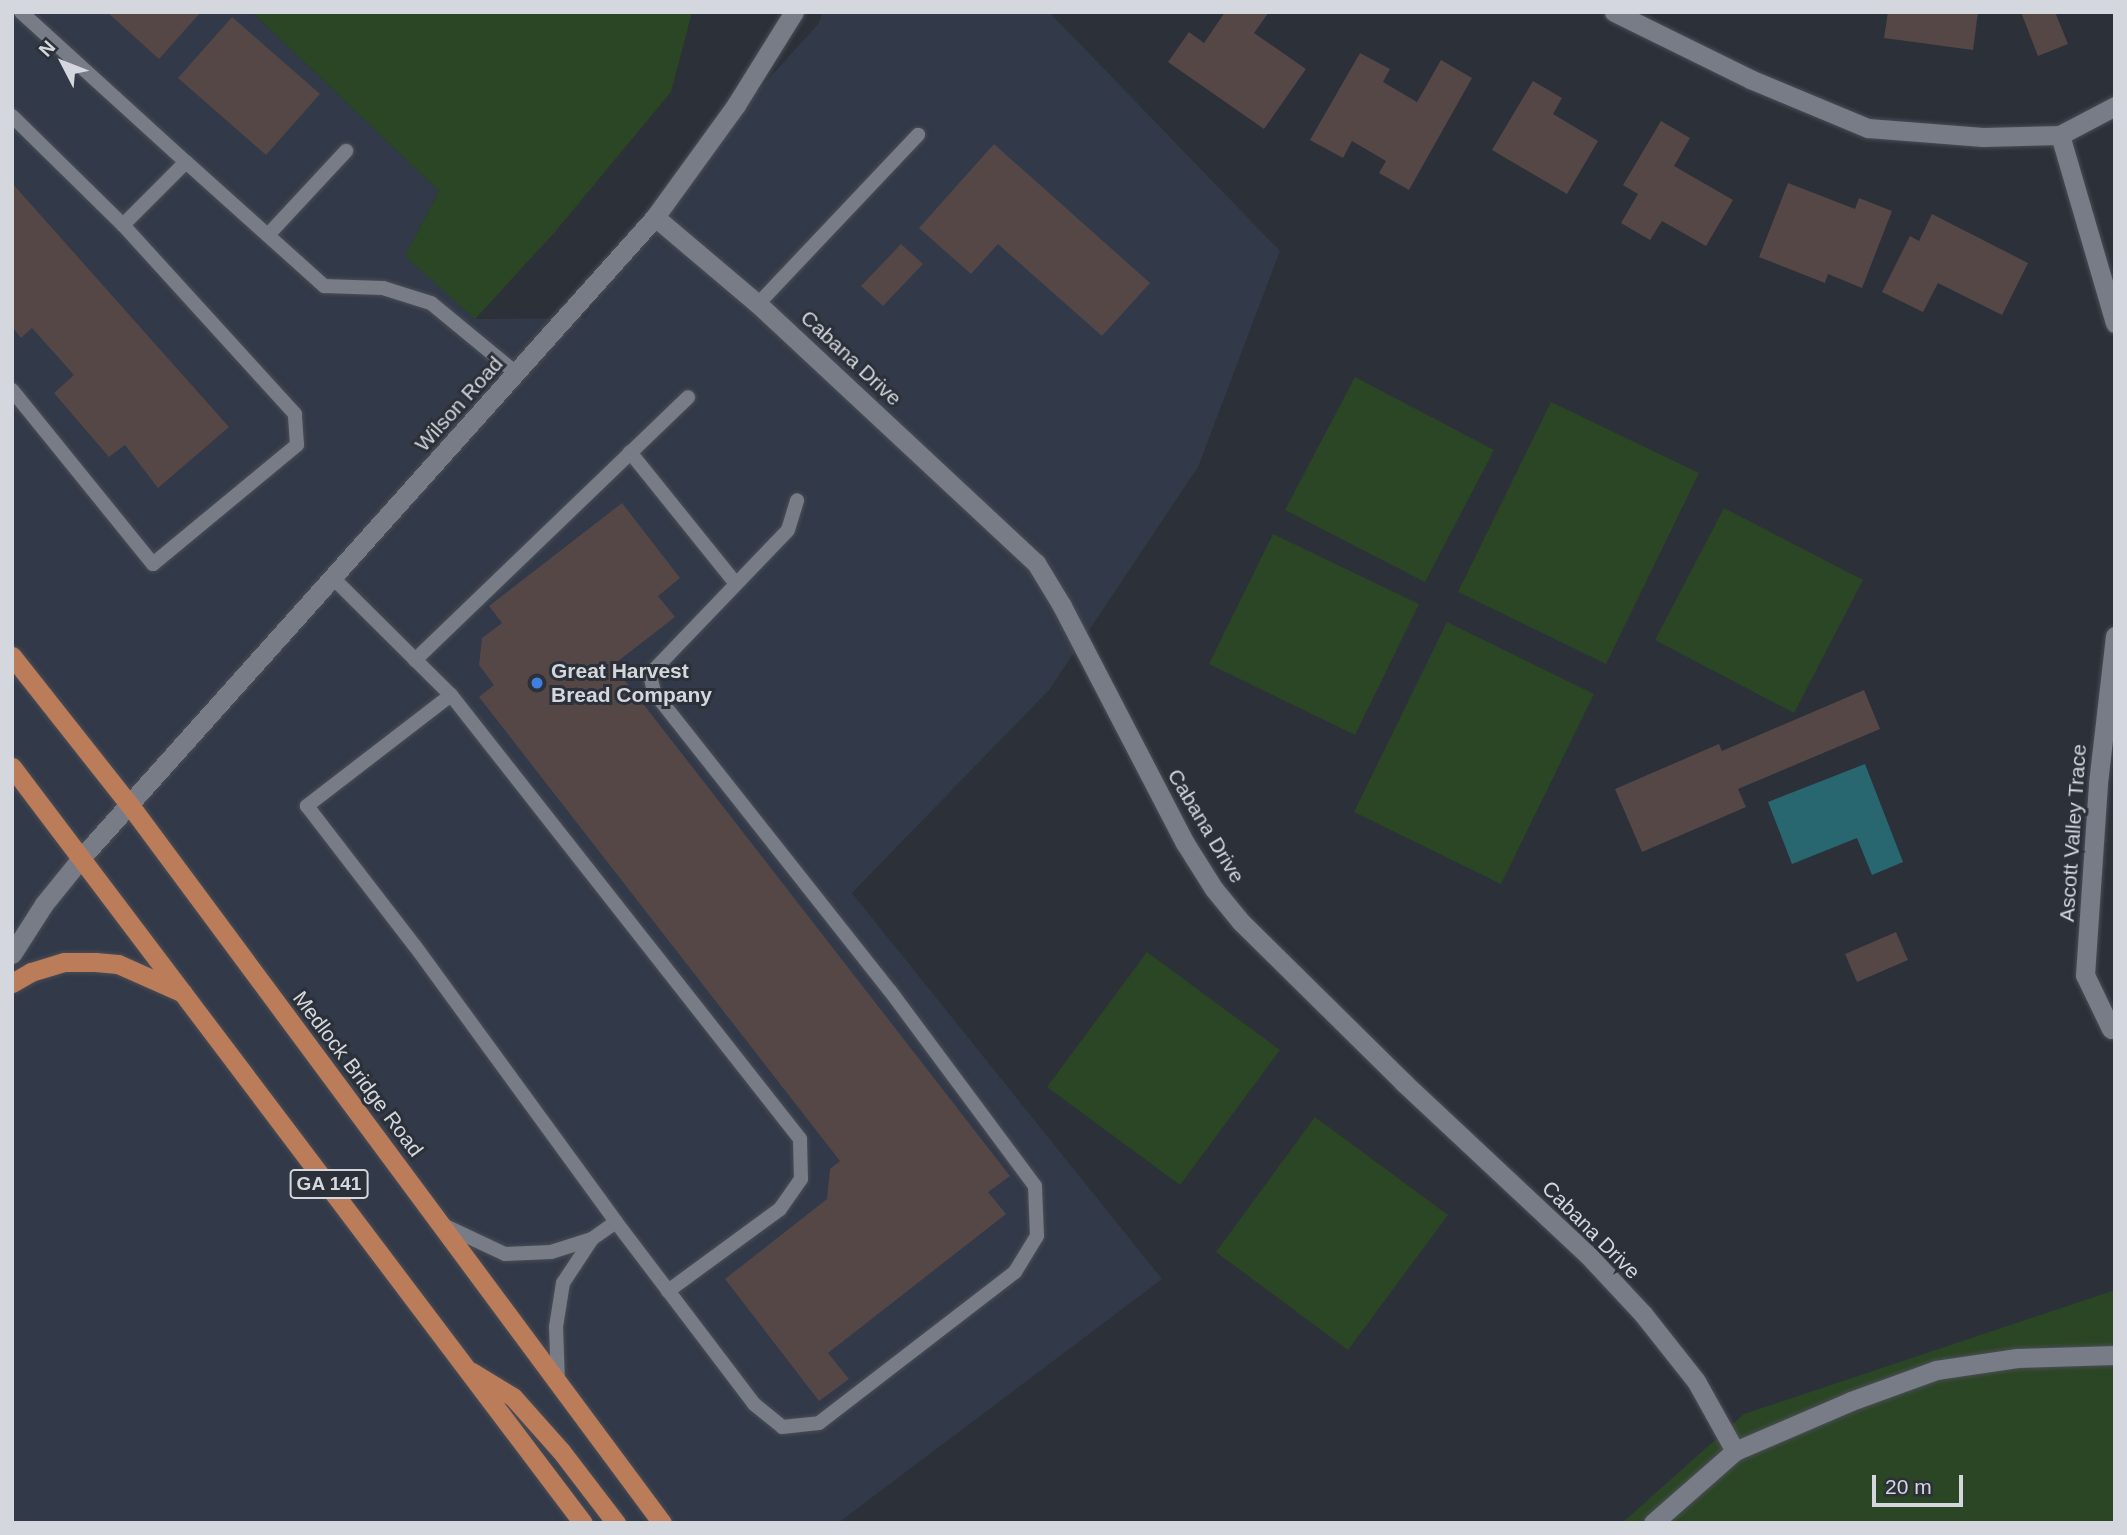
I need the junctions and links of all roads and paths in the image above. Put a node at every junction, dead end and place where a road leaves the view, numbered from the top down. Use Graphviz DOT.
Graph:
graph roads {
  1 [pos="22,12"];
  2 [pos="794,12"];
  3 [pos="1614,12"];
  4 [pos="2115,106"];
  5 [pos="12,116"];
  6 [pos="918,135"];
  7 [pos="2060,135"];
  8 [pos="346,151"];
  9 [pos="186,162"];
  10 [pos="655,217"];
  11 [pos="123,225"];
  12 [pos="268,235"];
  13 [pos="758,304"];
  14 [pos="2115,323"];
  15 [pos="517,374"];
  16 [pos="12,390"];
  17 [pos="688,397"];
  18 [pos="630,452"];
  19 [pos="797,500"];
  20 [pos="333,578"];
  21 [pos="736,584"];
  22 [pos="2115,636"];
  23 [pos="12,656"];
  24 [pos="415,660"];
  25 [pos="451,695"];
  26 [pos="12,767"];
  27 [pos="130,804"];
  28 [pos="82,857"];
  29 [pos="12,954"];
  30 [pos="12,983"];
  31 [pos="186,994"];
  32 [pos="2111,1030"];
  33 [pos="616,1222"];
  34 [pos="440,1224"];
  35 [pos="592,1239"];
  36 [pos="668,1291"];
  37 [pos="2115,1355"];
  38 [pos="468,1370"];
  39 [pos="558,1383"];
  40 [pos="1735,1451"];
  41 [pos="583,1523"];
  42 [pos="616,1523"];
  43 [pos="662,1523"];
  44 [pos="1653,1523"];
  1 -- 9 [label="lane"];
  2 -- 10 [label="street, Wilson Road"];
  3 -- 7 [label="street"];
  4 -- 7 [label="street"];
  5 -- 11 [label="lane"];
  6 -- 13 [label="lane"];
  7 -- 14 [label="street"];
  8 -- 12 [label="lane"];
  9 -- 11 [label="lane"];
  9 -- 12 [label="lane"];
  10 -- 13 [label="street, Cabana Drive"];
  10 -- 15 [label="street, Wilson Road"];
  11 -- 16 [label="lane"];
  12 -- 15 [label="lane"];
  13 -- 40 [label="street, Cabana Drive"];
  15 -- 20 [label="street, Wilson Road"];
  17 -- 18 [label="lane"];
  18 -- 21 [label="lane"];
  18 -- 24 [label="lane"];
  19 -- 21 [label="lane"];
  20 -- 24 [label="lane"];
  20 -- 27 [label="street, Wilson Road"];
  21 -- 36 [label="lane"];
  22 -- 32 [label="street, Ascott Valley Trace"];
  23 -- 27 [label="highway, Medlock Bridge Road / GA 141"];
  24 -- 25 [label="lane"];
  25 -- 33 [label="lane"];
  25 -- 36 [label="lane"];
  26 -- 28 [label="highway, GA 141"];
  27 -- 28 [label="street, Wilson Road"];
  27 -- 34 [label="highway, Medlock Bridge Road / GA 141"];
  28 -- 29 [label="street, Wilson Road"];
  28 -- 31 [label="highway, GA 141"];
  30 -- 31 [label="highway"];
  31 -- 38 [label="highway, GA 141"];
  33 -- 35 [label="lane"];
  33 -- 36 [label="lane"];
  34 -- 35 [label="lane"];
  34 -- 39 [label="highway, Medlock Bridge Road / GA 141"];
  35 -- 39 [label="lane"];
  37 -- 40 [label="street"];
  38 -- 41 [label="highway, GA 141"];
  38 -- 42 [label="highway"];
  39 -- 43 [label="highway, Medlock Bridge Road / GA 141"];
  40 -- 44 [label="street"];
}
